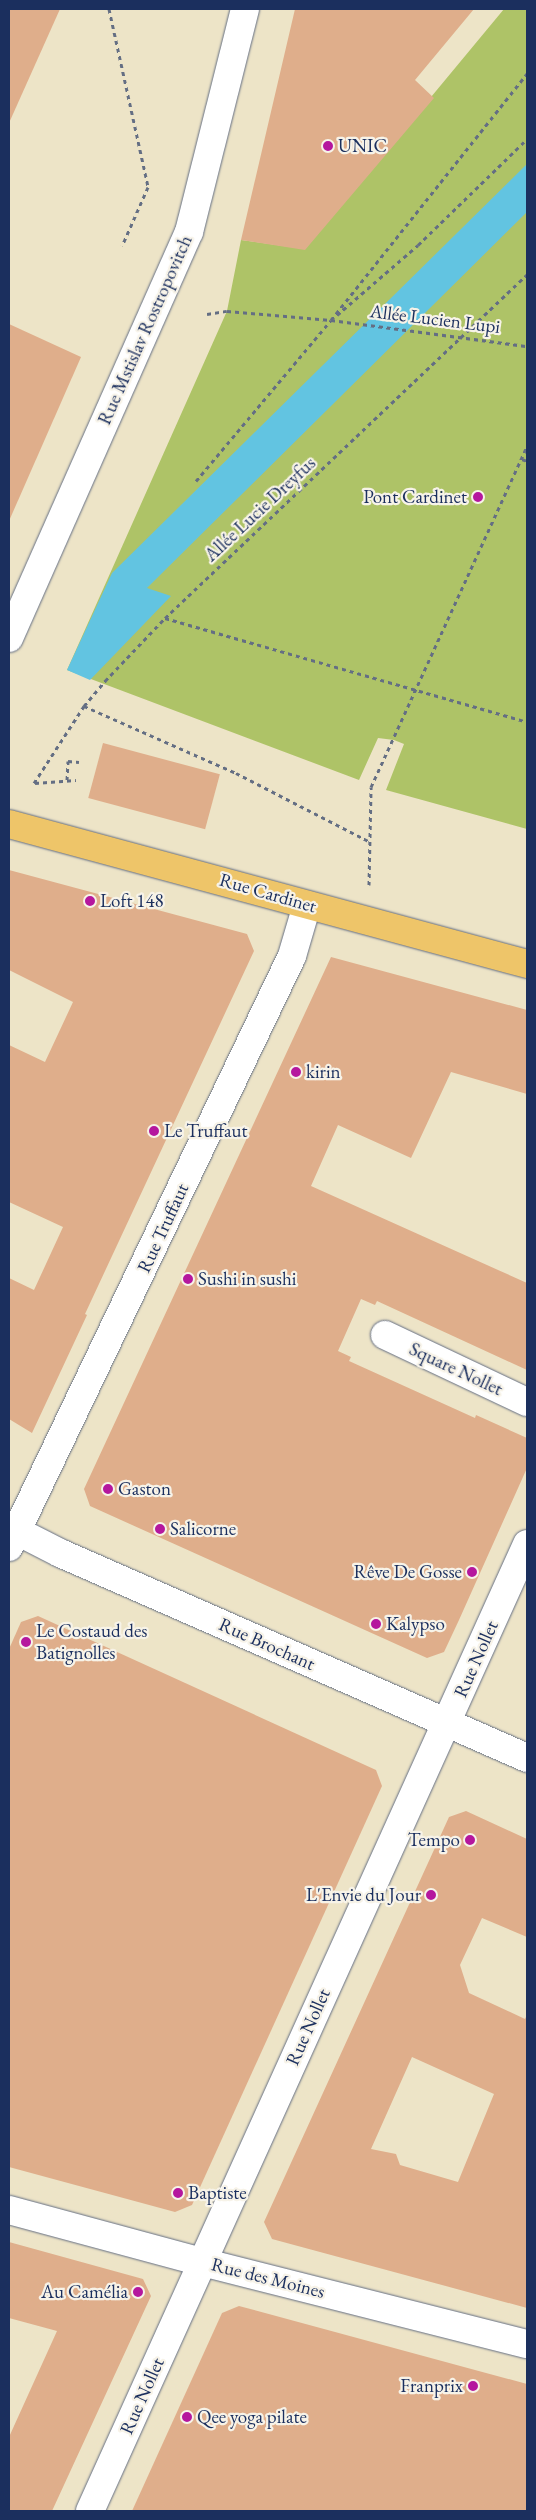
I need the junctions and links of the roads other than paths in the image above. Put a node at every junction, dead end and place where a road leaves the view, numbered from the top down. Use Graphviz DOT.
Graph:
graph roads {
  1 [pos="245,9"];
  2 [pos="9,638"];
  3 [pos="9,824"];
  4 [pos="308,905"];
  5 [pos="527,964"];
  6 [pos="385,1335"];
  7 [pos="527,1402"];
  8 [pos="11,1535"];
  9 [pos="527,1544"];
  10 [pos="448,1722"];
  11 [pos="527,1758"];
  12 [pos="9,2210"];
  13 [pos="202,2262"];
  14 [pos="527,2344"];
  15 [pos="90,2511"];
  1 -- 2 [label="street, Rue Mstislav Rostropovitch"];
  3 -- 4 [label="main road, Rue Cardinet"];
  4 -- 5 [label="main road, Rue Cardinet"];
  4 -- 8 [label="street, Rue Truffaut"];
  6 -- 7 [label="street, Square Nollet"];
  8 -- 10 [label="street, Rue Brochant"];
  9 -- 10 [label="street, Rue Nollet"];
  10 -- 11 [label="street, Rue Brochant"];
  10 -- 13 [label="street, Rue Nollet"];
  12 -- 13 [label="street, Rue des Moines"];
  13 -- 14 [label="street, Rue des Moines"];
  13 -- 15 [label="street, Rue Nollet"];
}
